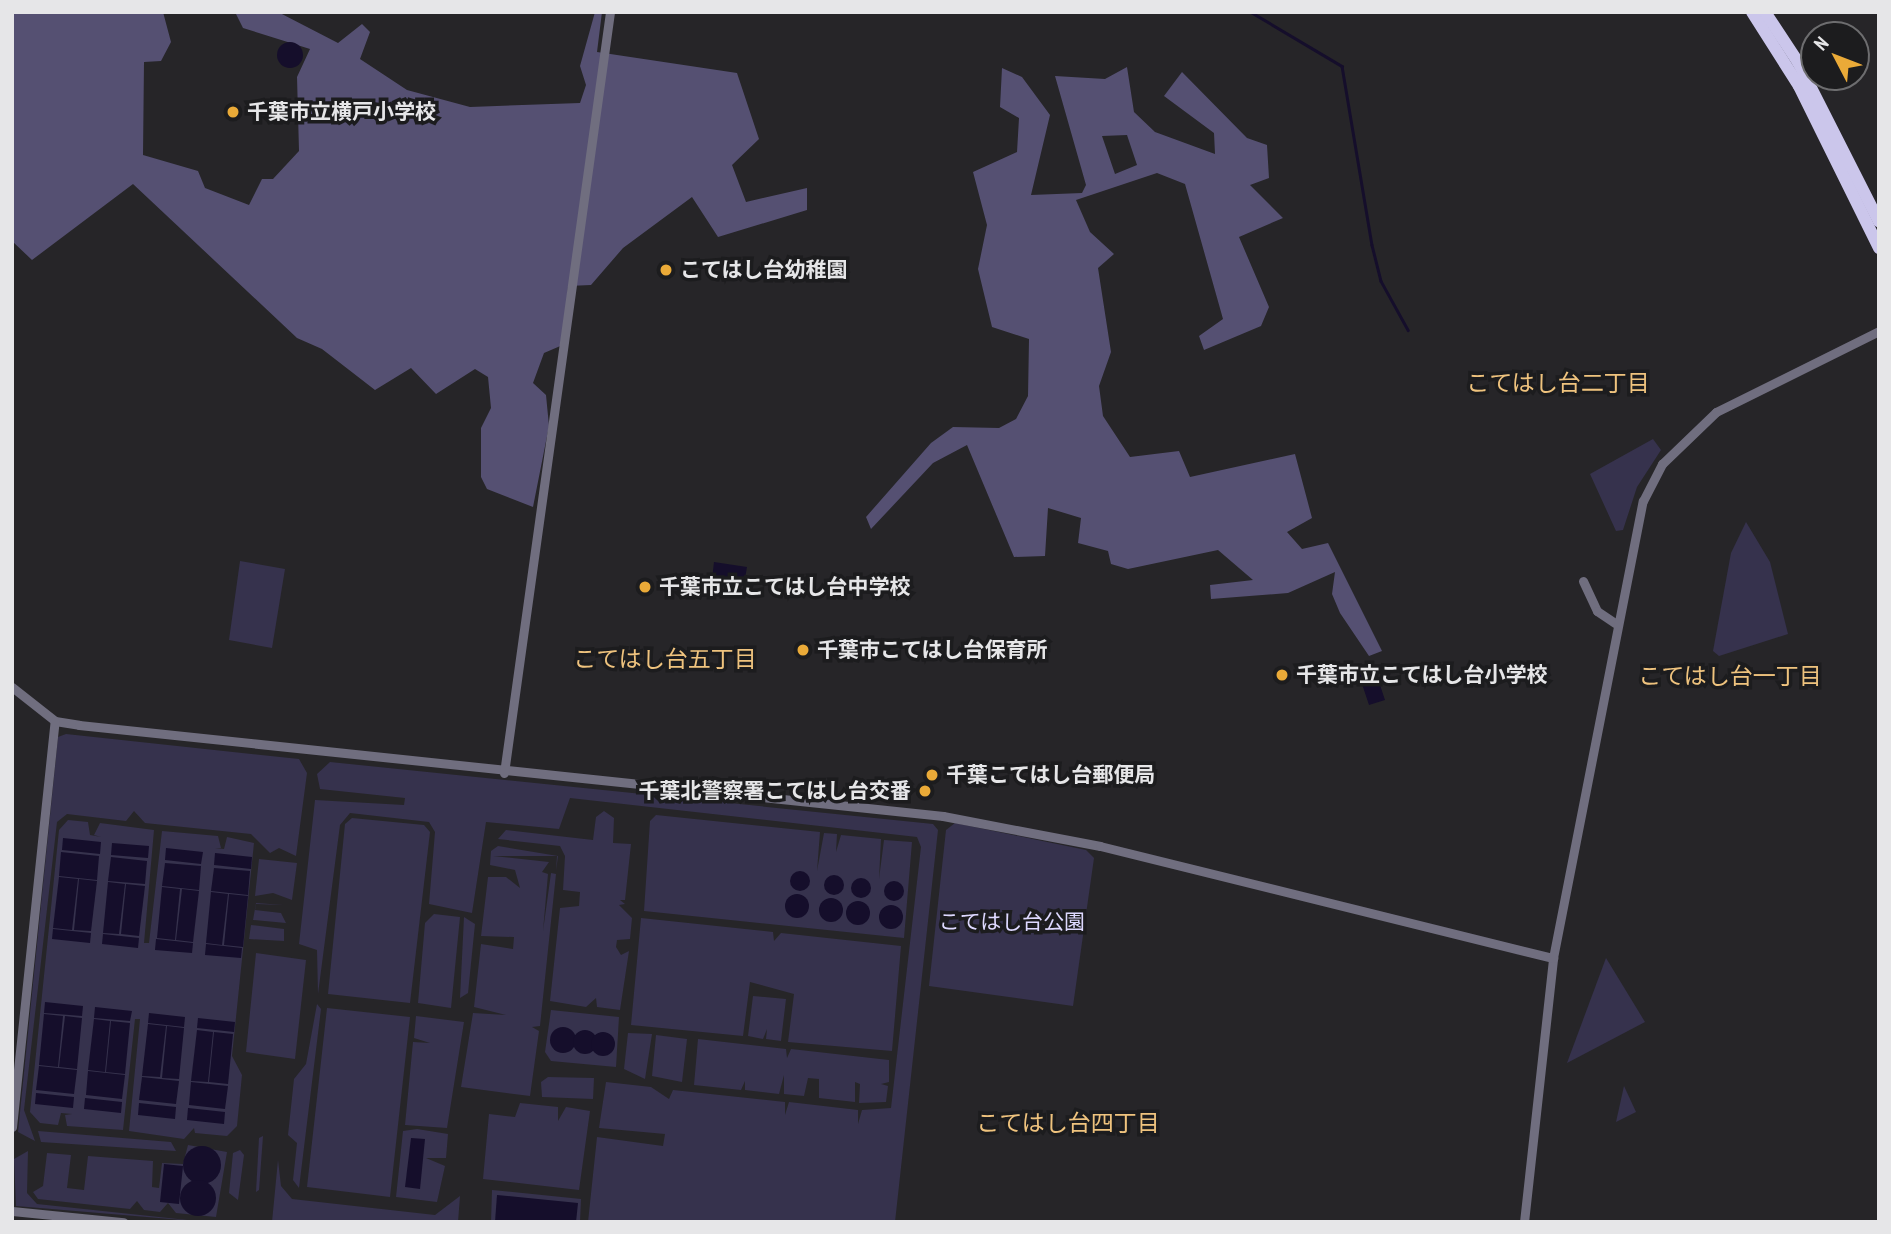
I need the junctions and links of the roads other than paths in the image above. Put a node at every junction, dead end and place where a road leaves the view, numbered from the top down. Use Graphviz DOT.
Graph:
graph roads {
  1 [pos="610,12"];
  2 [pos="1752,12"];
  3 [pos="1765,12"];
  4 [pos="1879,222"];
  5 [pos="1879,248"];
  6 [pos="1879,331"];
  7 [pos="1583,580"];
  8 [pos="1615,623"];
  9 [pos="12,687"];
  10 [pos="55,721"];
  11 [pos="504,773"];
  12 [pos="1553,958"];
  13 [pos="12,1127"];
  14 [pos="12,1211"];
  15 [pos="123,1222"];
  16 [pos="1524,1222"];
  1 -- 11 [label="street"];
  2 -- 5 [label="highway"];
  3 -- 4 [label="highway"];
  6 -- 8 [label="street"];
  7 -- 8 [label="street"];
  8 -- 12 [label="street"];
  9 -- 10 [label="street"];
  10 -- 11 [label="street"];
  10 -- 13 [label="street"];
  11 -- 12 [label="street"];
  12 -- 16 [label="street"];
  14 -- 15 [label="street"];
}
